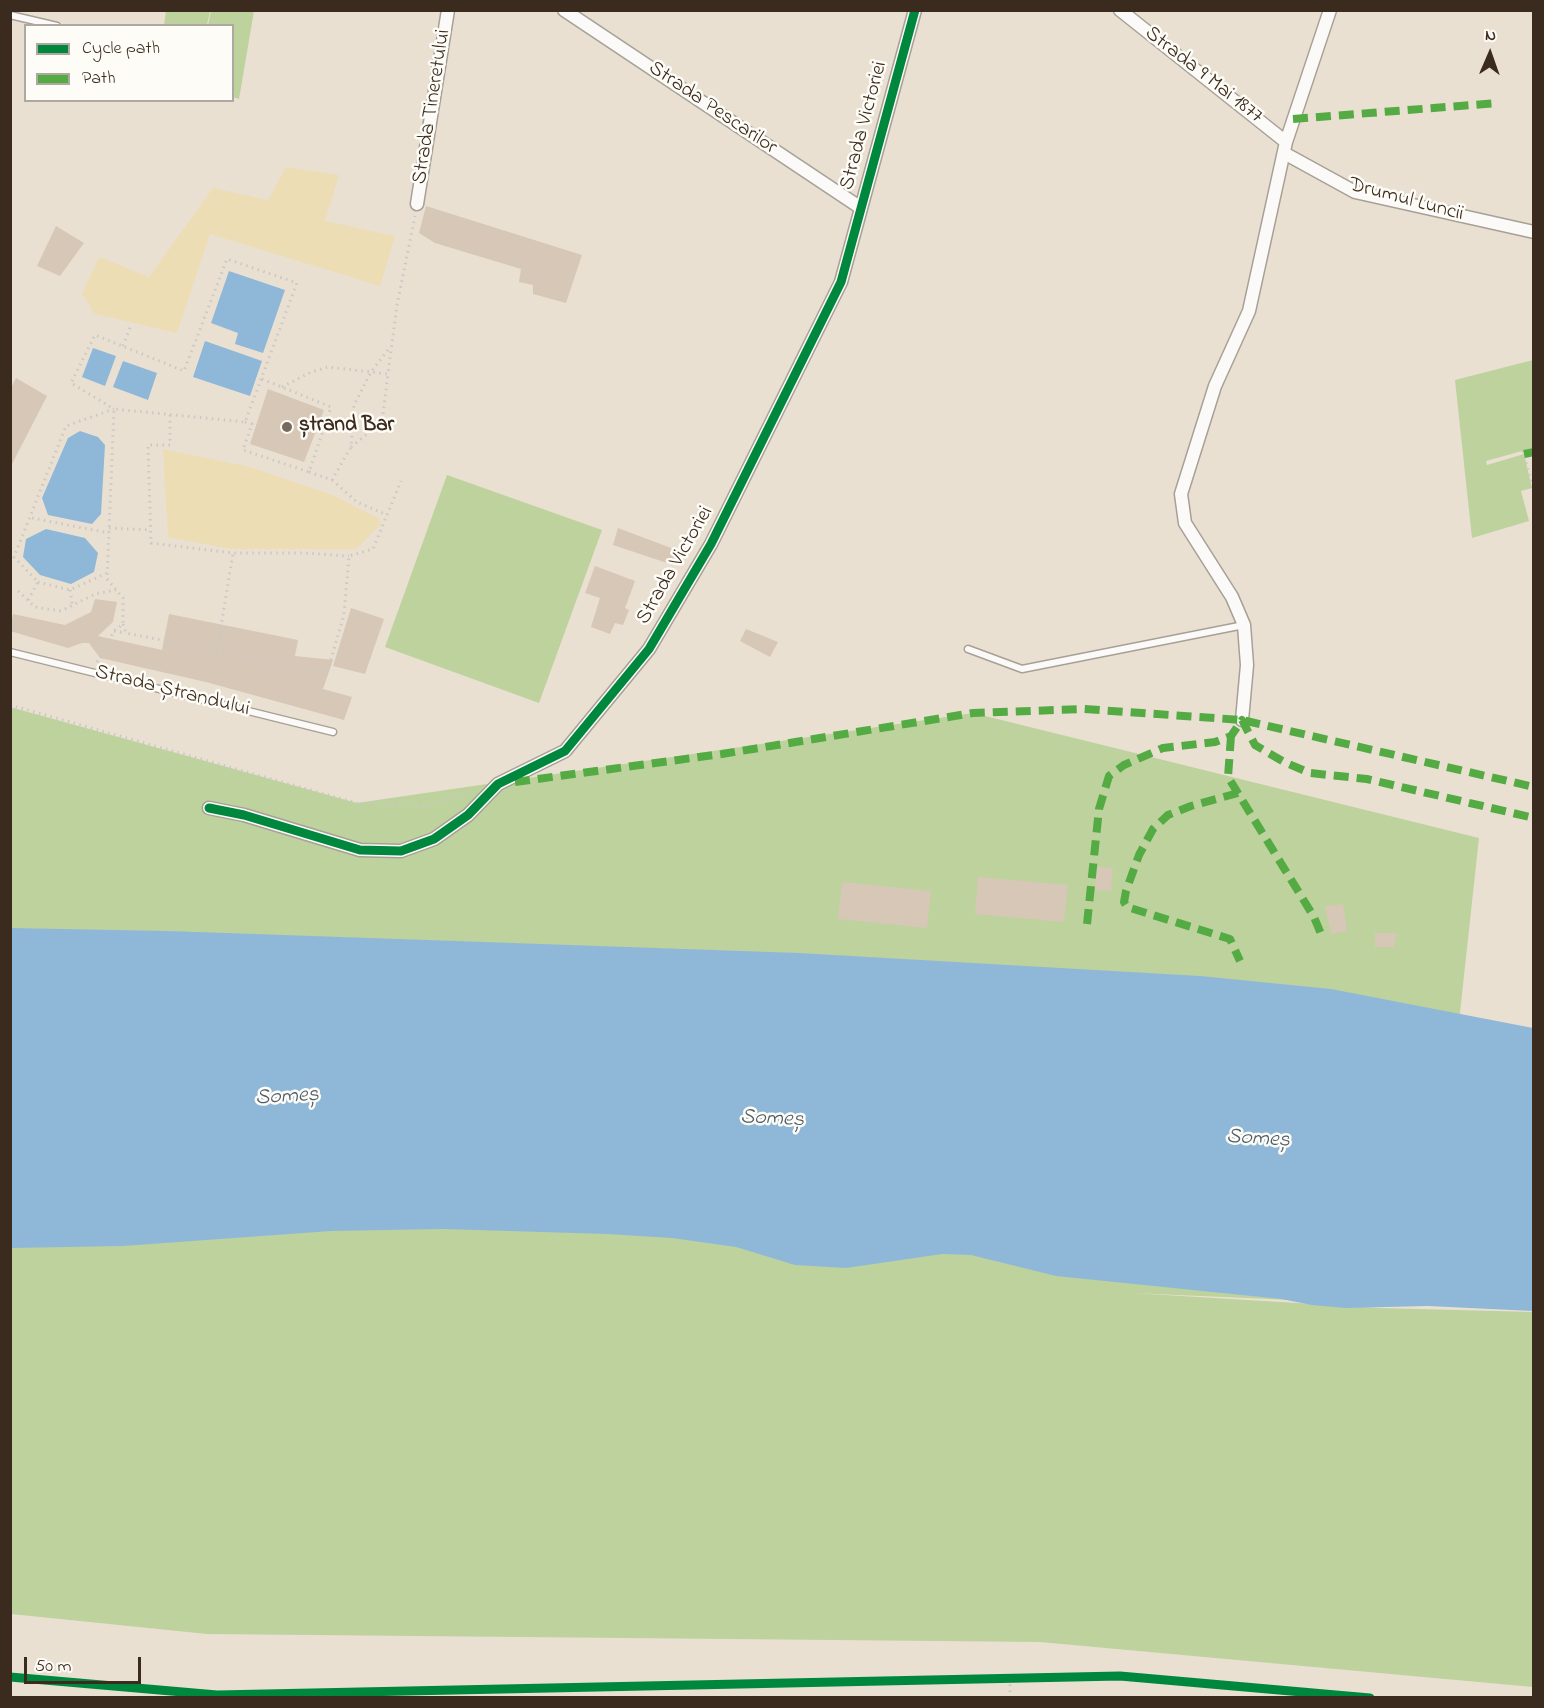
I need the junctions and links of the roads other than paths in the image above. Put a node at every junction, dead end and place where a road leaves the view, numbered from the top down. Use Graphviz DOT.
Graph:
graph roads {
  1 [pos="448,10"];
  2 [pos="564,10"];
  3 [pos="915,10"];
  4 [pos="1119,10"];
  5 [pos="1330,10"];
  6 [pos="10,15"];
  7 [pos="48,24"];
  8 [pos="1285,148"];
  9 [pos="417,204"];
  10 [pos="861,208"];
  11 [pos="1533,232"];
  12 [pos="1244,625"];
  13 [pos="968,649"];
  14 [pos="10,652"];
  15 [pos="1242,720"];
  16 [pos="333,732"];
  17 [pos="209,808"];
  1 -- 9 [label="street, Strada Tineretului"];
  2 -- 10 [label="street, Strada Pescarilor"];
  3 -- 10 [label="street, Strada Victoriei"];
  4 -- 8 [label="street, Strada 9 Mai 1877"];
  5 -- 8 [label="street"];
  6 -- 7 [label="lane"];
  8 -- 11 [label="street, Drumul Luncii"];
  8 -- 12 [label="street"];
  10 -- 17 [label="street, Strada Victoriei"];
  12 -- 13 [label="lane"];
  12 -- 15 [label="street"];
  14 -- 16 [label="lane, Strada Ștrandului"];
}
